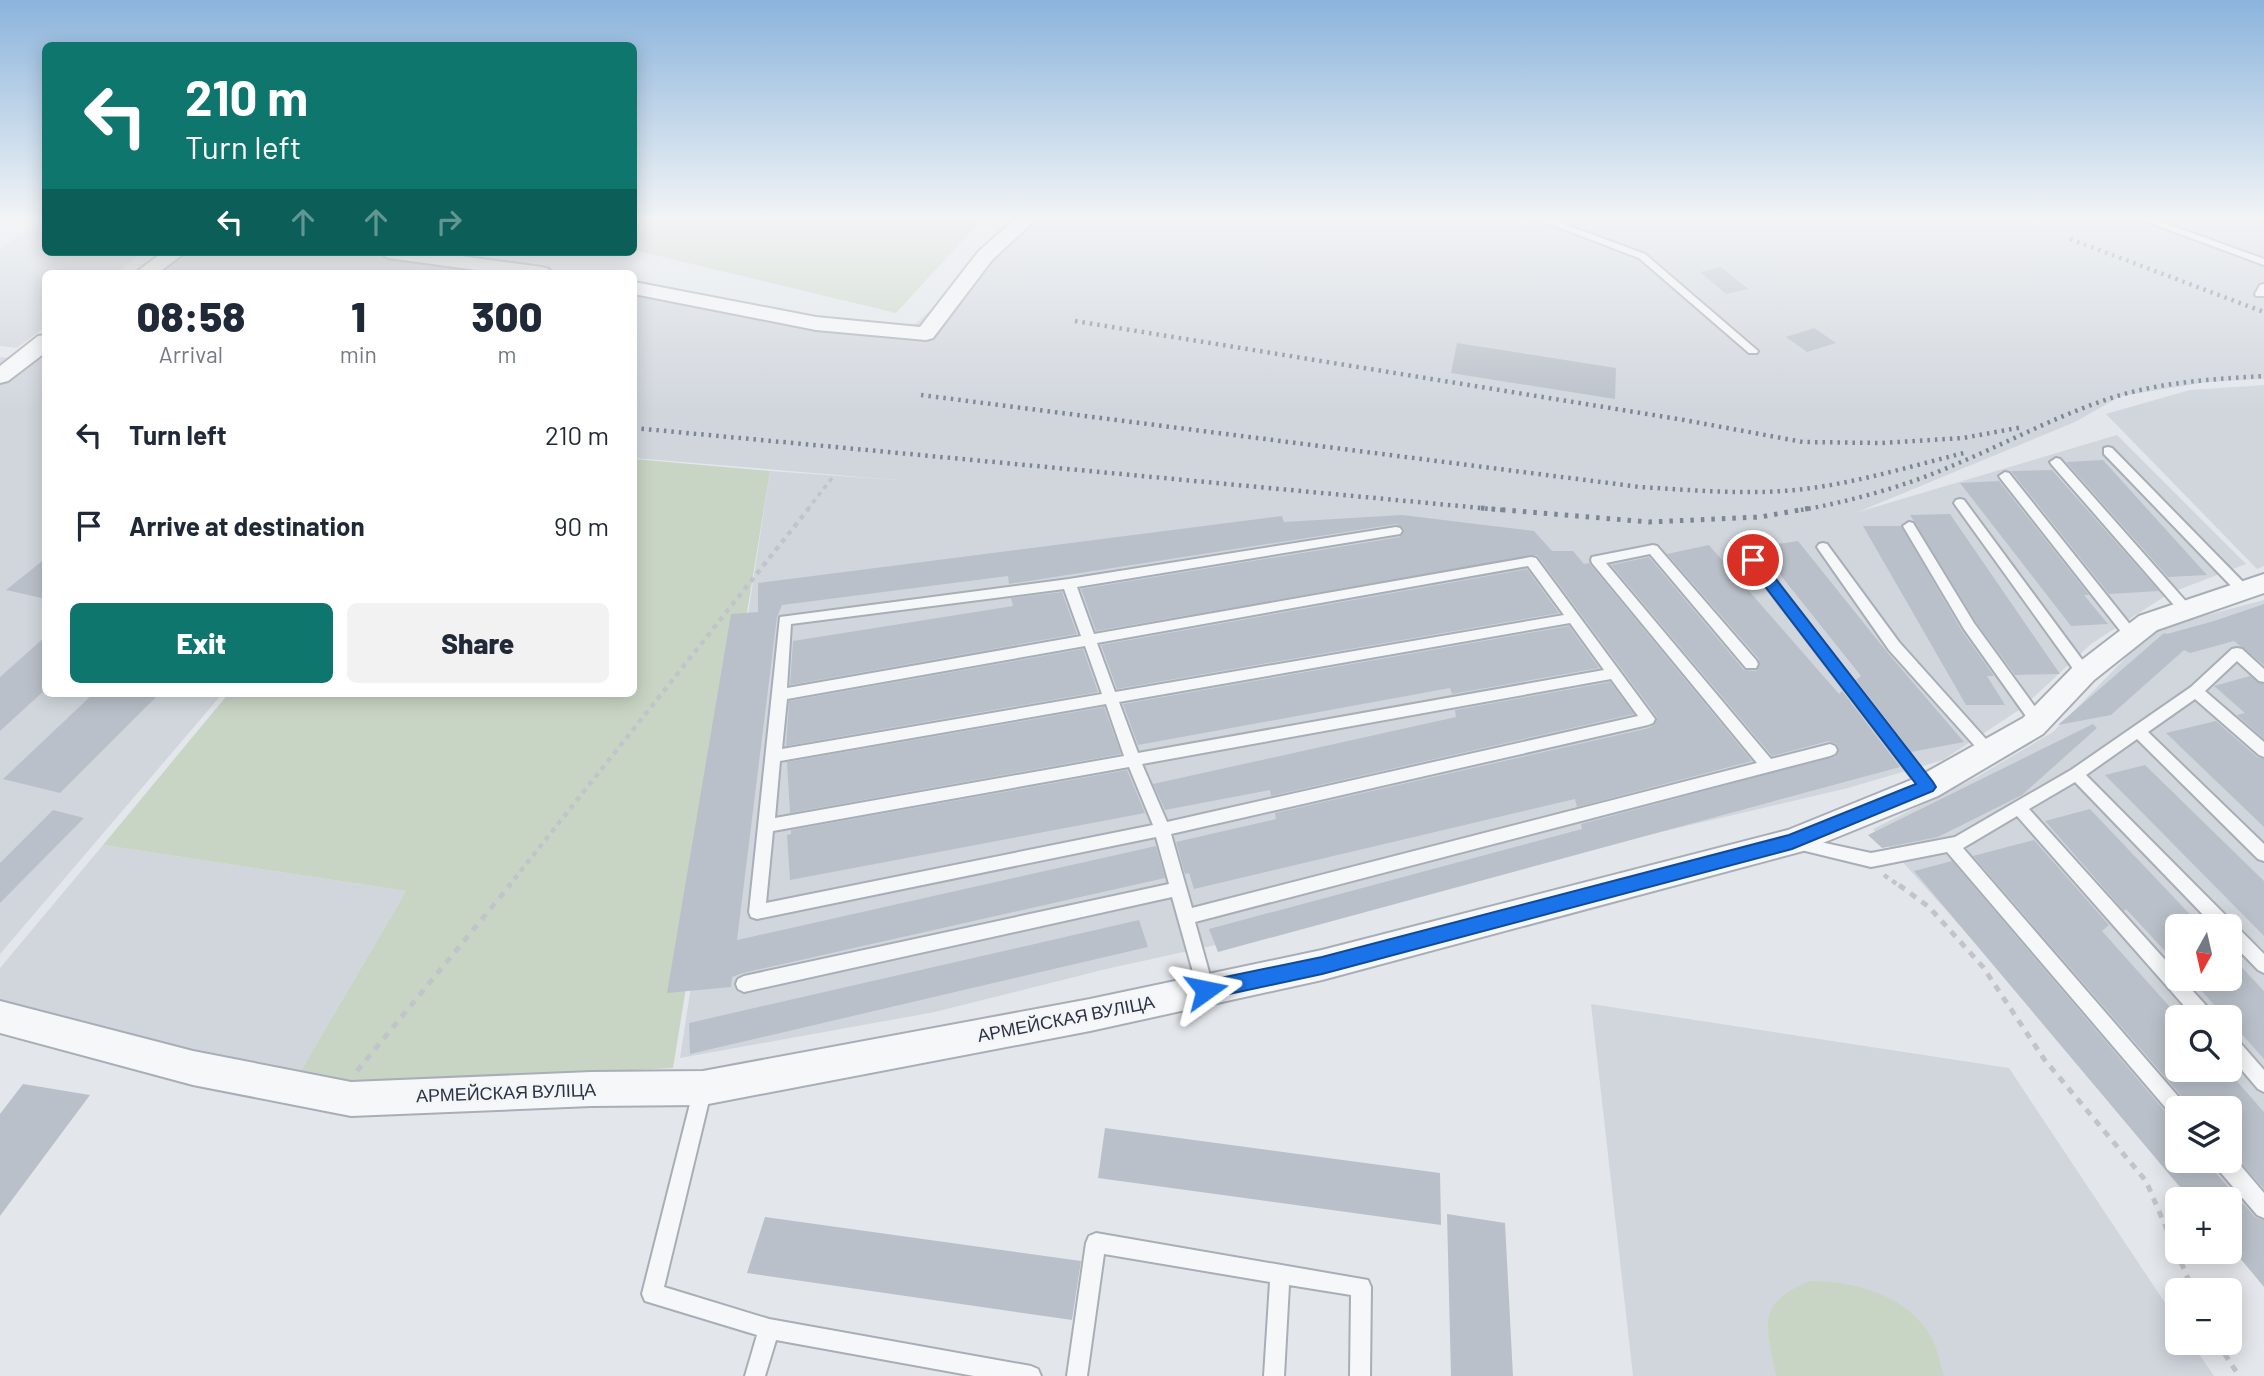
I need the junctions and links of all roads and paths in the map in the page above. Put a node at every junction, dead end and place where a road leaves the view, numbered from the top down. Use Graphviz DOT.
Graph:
graph roads {
  1 [pos="963,283"];
  2 [pos="1674,283"];
  3 [pos="637,289"];
  4 [pos="42,344"];
  5 [pos="1753,351"];
  6 [pos="0,376"];
  7 [pos="2108,451"];
  8 [pos="2056,462"];
  9 [pos="2005,475"];
  10 [pos="832,478"];
  11 [pos="1960,503"];
  12 [pos="1909,526"];
  13 [pos="1396,531"];
  14 [pos="1823,547"];
  15 [pos="1753,560"];
  16 [pos="1069,584"];
  17 [pos="2253,586"];
  18 [pos="2185,609"];
  19 [pos="1573,618"];
  20 [pos="2131,635"];
  21 [pos="1090,642"];
  22 [pos="1751,664"];
  23 [pos="1614,673"];
  24 [pos="2084,673"];
  25 [pos="2264,677"];
  26 [pos="2196,691"];
  27 [pos="780,695"];
  28 [pos="1111,700"];
  29 [pos="2038,722"];
  30 [pos="2138,731"];
  31 [pos="1830,750"];
  32 [pos="1987,751"];
  33 [pos="2264,751"];
  34 [pos="774,756"];
  35 [pos="1133,760"];
  36 [pos="1768,766"];
  37 [pos="2076,774"];
  38 [pos="1927,787"];
  39 [pos="2018,807"];
  40 [pos="767,826"];
  41 [pos="1161,830"];
  42 [pos="1792,842"];
  43 [pos="1950,844"];
  44 [pos="2264,854"];
  45 [pos="1877,871"];
  46 [pos="1178,889"];
  47 [pos="2213,914"];
  48 [pos="1186,917"];
  49 [pos="2242,942"];
  50 [pos="2264,965"];
  51 [pos="744,984"];
  52 [pos="1206,990"];
  53 [pos="2194,1005"];
  54 [pos="0,1017"];
  55 [pos="2242,1058"];
  56 [pos="2264,1083"];
  57 [pos="703,1088"];
  58 [pos="336,1096"];
  59 [pos="2168,1096"];
  60 [pos="2234,1173"];
  61 [pos="2264,1208"];
  62 [pos="1280,1274"];
  63 [pos="2188,1278"];
  64 [pos="769,1329"];
  65 [pos="2225,1355"];
  66 [pos="755,1376"];
  67 [pos="1031,1376"];
  68 [pos="1077,1376"];
  69 [pos="1274,1376"];
  70 [pos="1360,1376"];
  71 [pos="2239,1376"];
  1 -- 3 [label="street"];
  2 -- 5 [label="lane"];
  4 -- 6 [label="street"];
  7 -- 17 [label="lane"];
  8 -- 18 [label="lane"];
  9 -- 20 [label="lane"];
  10 -- 58 [label="path"];
  11 -- 24 [label="lane"];
  12 -- 29 [label="lane"];
  13 -- 16 [label="lane"];
  14 -- 32 [label="lane"];
  15 -- 38 [label="lane"];
  16 -- 21 [label="lane"];
  16 -- 27 [label="lane"];
  17 -- 18 [label="street, АРМЕЙСКАЯ ВУЛІЦА"];
  18 -- 20 [label="street, АРМЕЙСКАЯ ВУЛІЦА"];
  19 -- 21 [label="lane"];
  19 -- 23 [label="lane"];
  19 -- 28 [label="lane"];
  20 -- 24 [label="street, АРМЕЙСКАЯ ВУЛІЦА"];
  21 -- 27 [label="lane"];
  21 -- 28 [label="lane"];
  22 -- 36 [label="lane"];
  23 -- 35 [label="lane"];
  23 -- 41 [label="lane"];
  24 -- 29 [label="street, АРМЕЙСКАЯ ВУЛІЦА"];
  25 -- 26 [label="lane"];
  26 -- 30 [label="lane"];
  26 -- 33 [label="lane"];
  27 -- 34 [label="lane"];
  28 -- 34 [label="lane"];
  28 -- 35 [label="lane"];
  29 -- 32 [label="street, АРМЕЙСКАЯ ВУЛІЦА"];
  30 -- 37 [label="lane"];
  30 -- 44 [label="lane"];
  31 -- 36 [label="lane"];
  32 -- 38 [label="street, АРМЕЙСКАЯ ВУЛІЦА"];
  34 -- 40 [label="lane"];
  35 -- 40 [label="lane"];
  35 -- 41 [label="lane"];
  36 -- 48 [label="lane"];
  37 -- 39 [label="lane"];
  37 -- 47 [label="lane"];
  38 -- 42 [label="street, АРМЕЙСКАЯ ВУЛІЦА"];
  39 -- 43 [label="lane"];
  39 -- 53 [label="lane"];
  40 -- 41 [label="lane"];
  41 -- 46 [label="lane"];
  42 -- 43 [label="lane"];
  42 -- 52 [label="street, АРМЕЙСКАЯ ВУЛІЦА"];
  43 -- 59 [label="lane"];
  45 -- 63 [label="path"];
  46 -- 48 [label="lane"];
  46 -- 51 [label="lane"];
  48 -- 52 [label="lane"];
  49 -- 50 [label="lane"];
  52 -- 57 [label="street, АРМЕЙСКАЯ ВУЛІЦА"];
  54 -- 58 [label="street, АРМЕЙСКАЯ ВУЛІЦА"];
  55 -- 56 [label="lane"];
  57 -- 58 [label="street, АРМЕЙСКАЯ ВУЛІЦА"];
  57 -- 64 [label="lane"];
  60 -- 61 [label="lane"];
  62 -- 68 [label="lane"];
  62 -- 69 [label="lane"];
  62 -- 70 [label="lane"];
  64 -- 66 [label="lane"];
  64 -- 67 [label="lane"];
  65 -- 71 [label="path"];
}
